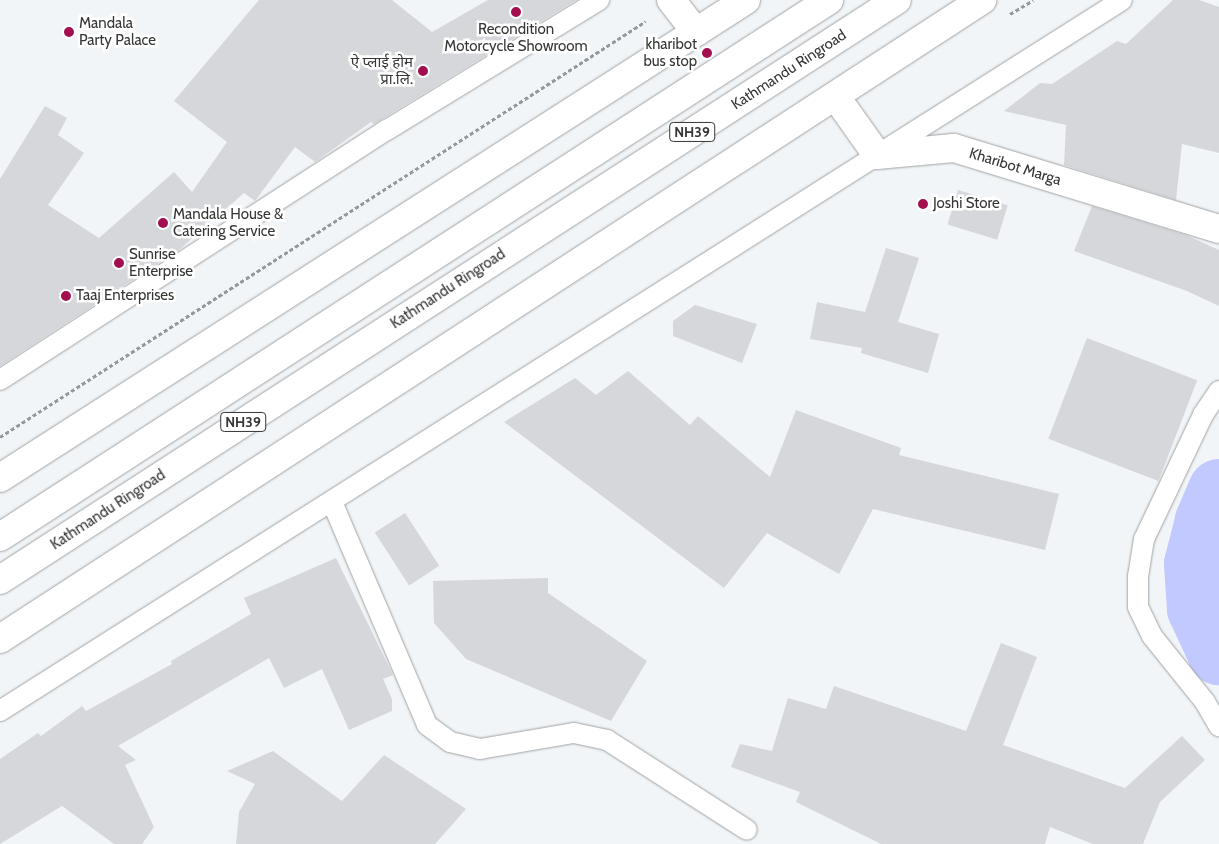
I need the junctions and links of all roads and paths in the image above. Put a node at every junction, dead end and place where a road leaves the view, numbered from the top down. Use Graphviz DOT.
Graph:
graph roads {
  1 [pos="599,0"];
  2 [pos="746,0"];
  3 [pos="829,0"];
  4 [pos="897,0"];
  5 [pos="982,0"];
  6 [pos="1122,0"];
  7 [pos="672,2"];
  8 [pos="696,32"];
  9 [pos="836,97"];
  10 [pos="876,155"];
  11 [pos="1219,229"];
  12 [pos="0,380"];
  13 [pos="1219,391"];
  14 [pos="0,437"];
  15 [pos="0,478"];
  16 [pos="332,502"];
  17 [pos="0,537"];
  18 [pos="0,580"];
  19 [pos="0,639"];
  20 [pos="0,711"];
  21 [pos="1219,726"];
  22 [pos="747,830"];
  1 -- 12 [label="lane"];
  2 -- 8 [label="main road"];
  3 -- 17 [label="main road, NH39"];
  4 -- 18 [label="main road, Kathmandu Ringroad / NH39"];
  5 -- 9 [label="main road"];
  6 -- 10 [label="lane"];
  7 -- 8 [label="main road"];
  7 -- 14 [label="path"];
  8 -- 15 [label="main road"];
  9 -- 10 [label="main road"];
  9 -- 19 [label="main road"];
  10 -- 11 [label="main road, Kharibot Marga"];
  10 -- 16 [label="lane"];
  13 -- 21 [label="lane"];
  16 -- 20 [label="lane"];
  16 -- 22 [label="lane"];
}
